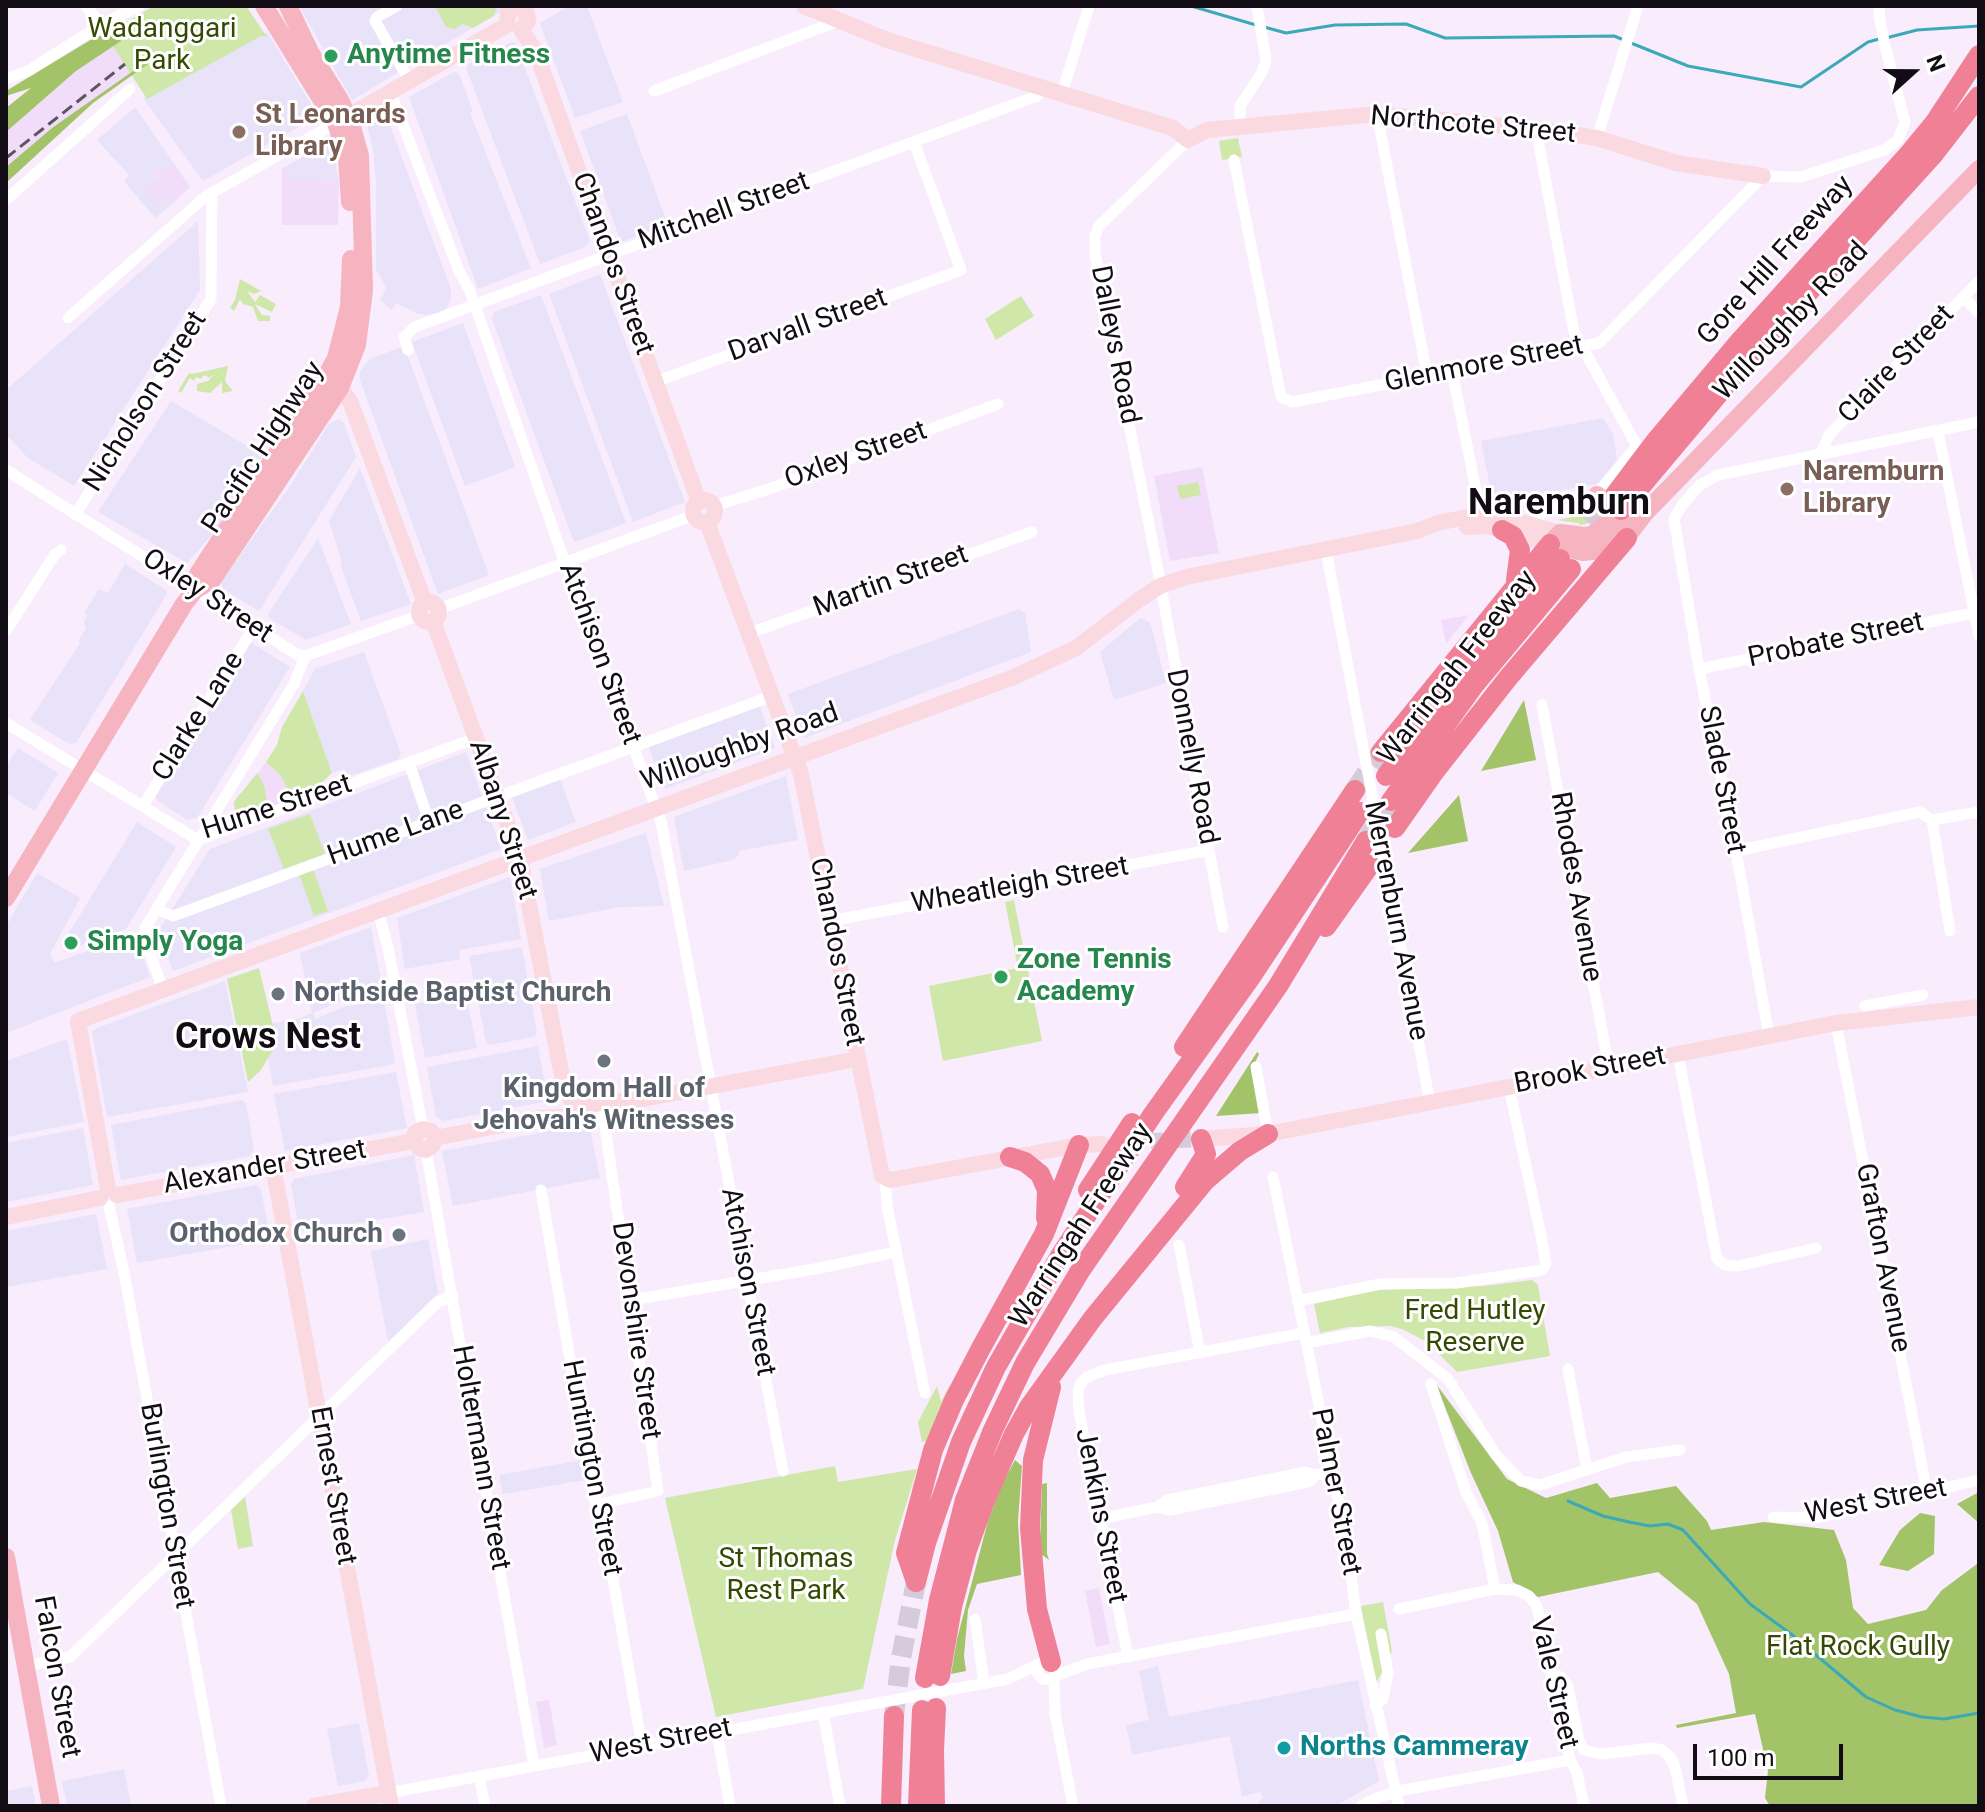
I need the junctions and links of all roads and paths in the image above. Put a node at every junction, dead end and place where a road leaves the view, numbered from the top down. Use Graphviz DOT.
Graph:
graph roads {
  1 [pos="86,6"];
  2 [pos="139,6"];
  3 [pos="264,6"];
  4 [pos="288,6"];
  5 [pos="397,6"];
  6 [pos="804,6"];
  7 [pos="1089,6"];
  8 [pos="1257,6"];
  9 [pos="1638,6"];
  10 [pos="1880,6"];
  11 [pos="520,15"];
  12 [pos="838,21"];
  13 [pos="101,25"];
  14 [pos="1979,55"];
  15 [pos="6,79"];
  16 [pos="409,80"];
  17 [pos="1045,88"];
  18 [pos="130,89"];
  19 [pos="390,91"];
  20 [pos="654,91"];
  21 [pos="1062,93"];
  22 [pos="1979,96"];
  23 [pos="1377,114"];
  24 [pos="342,119"];
  25 [pos="1240,127"];
  26 [pos="1942,128"];
  27 [pos="1536,129"];
  28 [pos="1597,138"];
  29 [pos="1188,140"];
  30 [pos="914,142"];
  31 [pos="1234,160"];
  32 [pos="1979,169"];
  33 [pos="1763,176"];
  34 [pos="212,192"];
  35 [pos="6,200"];
  36 [pos="609,254"];
  37 [pos="1979,281"];
  38 [pos="1963,297"];
  39 [pos="475,305"];
  40 [pos="1979,313"];
  41 [pos="68,318"];
  42 [pos="1582,346"];
  43 [pos="408,350"];
  44 [pos="1452,371"];
  45 [pos="1427,375"];
  46 [pos="334,381"];
  47 [pos="655,382"];
  48 [pos="998,404"];
  49 [pos="1979,422"];
  50 [pos="1938,432"];
  51 [pos="1821,453"];
  52 [pos="6,470"];
  53 [pos="1610,502"];
  54 [pos="704,511"];
  55 [pos="1645,513"];
  56 [pos="75,515"];
  57 [pos="1488,524"];
  58 [pos="1535,525"];
  59 [pos="1032,532"];
  60 [pos="1590,536"];
  61 [pos="1627,538"];
  62 [pos="61,550"];
  63 [pos="1326,550"];
  64 [pos="1560,551"];
  65 [pos="565,563"];
  66 [pos="1516,584"];
  67 [pos="1160,586"];
  68 [pos="195,590"];
  69 [pos="429,612"];
  70 [pos="1973,613"];
  71 [pos="254,627"];
  72 [pos="6,631"];
  73 [pos="750,633"];
  74 [pos="1979,633"];
  75 [pos="305,656"];
  76 [pos="1699,669"];
  77 [pos="772,696"];
  78 [pos="1542,705"];
  79 [pos="6,723"];
  80 [pos="476,738"];
  81 [pos="632,746"];
  82 [pos="1372,751"];
  83 [pos="795,757"];
  84 [pos="409,763"];
  85 [pos="83,769"];
  86 [pos="1386,776"];
  87 [pos="1355,790"];
  88 [pos="498,797"];
  89 [pos="1391,801"];
  90 [pos="143,806"];
  91 [pos="657,808"];
  92 [pos="1360,812"];
  93 [pos="1979,812"];
  94 [pos="1932,820"];
  95 [pos="429,821"];
  96 [pos="1395,828"];
  97 [pos="198,840"];
  98 [pos="1366,841"];
  99 [pos="1209,850"];
  100 [pos="1736,851"];
  101 [pos="520,858"];
  102 [pos="1370,865"];
  103 [pos="6,898"];
  104 [pos="156,909"];
  105 [pos="378,911"];
  106 [pos="830,921"];
  107 [pos="1223,927"];
  108 [pos="1950,931"];
  109 [pos="1278,986"];
  110 [pos="163,990"];
  111 [pos="1923,995"];
  112 [pos="1865,1006"];
  113 [pos="1979,1007"];
  114 [pos="1898,1008"];
  115 [pos="1836,1023"];
  116 [pos="79,1025"];
  117 [pos="1769,1036"];
  118 [pos="1678,1054"];
  119 [pos="857,1059"];
  120 [pos="1256,1067"];
  121 [pos="1609,1068"];
  122 [pos="712,1086"];
  123 [pos="1509,1087"];
  124 [pos="643,1099"];
  125 [pos="1430,1103"];
  126 [pos="566,1109"];
  127 [pos="603,1113"];
  128 [pos="1146,1113"];
  129 [pos="1268,1134"];
  130 [pos="424,1139"];
  131 [pos="1201,1139"];
  132 [pos="1079,1145"];
  133 [pos="1111,1154"];
  134 [pos="1010,1157"];
  135 [pos="273,1166"];
  136 [pos="1273,1177"];
  137 [pos="885,1179"];
  138 [pos="541,1190"];
  139 [pos="108,1197"];
  140 [pos="6,1217"];
  141 [pos="1044,1234"];
  142 [pos="1179,1245"];
  143 [pos="1149,1248"];
  144 [pos="1816,1248"];
  145 [pos="896,1252"];
  146 [pos="747,1280"];
  147 [pos="453,1295"];
  148 [pos="632,1300"];
  149 [pos="1297,1301"];
  150 [pos="1305,1338"];
  151 [pos="1068,1351"];
  152 [pos="1200,1353"];
  153 [pos="1568,1369"];
  154 [pos="1431,1384"];
  155 [pos="925,1393"];
  156 [pos="319,1416"];
  157 [pos="1680,1450"];
  158 [pos="1587,1470"];
  159 [pos="783,1471"];
  160 [pos="1332,1472"];
  161 [pos="1979,1480"];
  162 [pos="1927,1492"];
  163 [pos="600,1504"];
  164 [pos="1773,1517"];
  165 [pos="1100,1519"];
  166 [pos="175,1555"];
  167 [pos="6,1557"];
  168 [pos="1495,1589"];
  169 [pos="1399,1609"];
  170 [pos="1356,1614"];
  171 [pos="975,1619"];
  172 [pos="1381,1634"];
  173 [pos="1128,1657"];
  174 [pos="26,1666"];
  175 [pos="1048,1672"];
  176 [pos="1551,1673"];
  177 [pos="984,1683"];
  178 [pos="934,1692"];
  179 [pos="1375,1706"];
  180 [pos="823,1712"];
  181 [pos="894,1716"];
  182 [pos="717,1732"];
  183 [pos="642,1746"];
  184 [pos="1570,1760"];
  185 [pos="534,1766"];
  186 [pos="479,1776"];
  187 [pos="1396,1792"];
  188 [pos="390,1799"];
  189 [pos="51,1806"];
  190 [pos="221,1806"];
  191 [pos="314,1806"];
  192 [pos="485,1806"];
  193 [pos="730,1806"];
  194 [pos="840,1806"];
  195 [pos="891,1806"];
  196 [pos="918,1806"];
  197 [pos="935,1806"];
  198 [pos="1073,1806"];
  199 [pos="1361,1806"];
  200 [pos="1399,1806"];
  201 [pos="1584,1806"];
  202 [pos="1683,1806"];
  1 -- 13 [label="street"];
  2 -- 13 [label="street"];
  3 -- 24 [label="main road, Pacific Highway"];
  4 -- 24 [label="main road, Pacific Highway"];
  5 -- 16 [label="street"];
  6 -- 12 [label="street"];
  7 -- 21 [label="street"];
  8 -- 25 [label="street"];
  9 -- 28 [label="street"];
  10 -- 33 [label="street, Northcote Street"];
  11 -- 16 [label="street"];
  11 -- 36 [label="street, Chandos Street"];
  12 -- 17 [label="street"];
  12 -- 20 [label="street"];
  13 -- 15 [label="street"];
  14 -- 26 [label="highway, Gore Hill Freeway"];
  16 -- 19 [label="street"];
  17 -- 21 [label="street"];
  17 -- 30 [label="street, Mitchell Street"];
  18 -- 35 [label="street"];
  19 -- 24 [label="street"];
  19 -- 39 [label="street, Atchison Street"];
  21 -- 29 [label="street"];
  22 -- 26 [label="highway, Gore Hill Freeway"];
  23 -- 25 [label="street, Northcote Street"];
  23 -- 27 [label="street, Northcote Street"];
  23 -- 45 [label="street"];
  24 -- 34 [label="street"];
  24 -- 46 [label="main road, Pacific Highway"];
  25 -- 29 [label="street, Northcote Street"];
  26 -- 53 [label="highway, Gore Hill Freeway"];
  27 -- 28 [label="street, Northcote Street"];
  27 -- 42 [label="street"];
  28 -- 33 [label="street, Northcote Street"];
  29 -- 67 [label="street, Dalleys Road"];
  30 -- 36 [label="street, Mitchell Street"];
  30 -- 47 [label="street, Darvall Street"];
  31 -- 45 [label="street, Glenmore Street"];
  32 -- 55 [label="main road, Willoughby Road"];
  33 -- 42 [label="street, Glenmore Street"];
  34 -- 41 [label="street"];
  34 -- 56 [label="street, Nicholson Street"];
  36 -- 39 [label="street, Mitchell Street"];
  36 -- 47 [label="street, Chandos Street"];
  37 -- 38 [label="street, Claire Street"];
  38 -- 40 [label="street"];
  38 -- 51 [label="street, Claire Street"];
  39 -- 43 [label="street, Mitchell Street"];
  39 -- 65 [label="street, Atchison Street"];
  42 -- 44 [label="street, Glenmore Street"];
  42 -- 53 [label="street"];
  44 -- 45 [label="street, Glenmore Street"];
  44 -- 57 [label="street"];
  46 -- 68 [label="main road, Pacific Highway"];
  46 -- 69 [label="street, Albany Street"];
  47 -- 54 [label="street, Chandos Street"];
  48 -- 54 [label="street, Oxley Street"];
  49 -- 50 [label="street"];
  50 -- 51 [label="street"];
  50 -- 70 [label="street"];
  51 -- 76 [label="street, Slade Street"];
  52 -- 56 [label="street, Oxley Street"];
  53 -- 58 [label="street"];
  53 -- 60 [label="main road"];
  54 -- 65 [label="street, Oxley Street"];
  54 -- 73 [label="street, Chandos Street"];
  55 -- 60 [label="main road, Willoughby Road"];
  55 -- 61 [label="main road, Willoughby Road"];
  56 -- 68 [label="street, Oxley Street"];
  57 -- 58 [label="street, Willoughby Road"];
  57 -- 63 [label="street, Willoughby Road"];
  57 -- 64 [label="street, Willoughby Road"];
  57 -- 66 [label="highway"];
  58 -- 64 [label="street, Willoughby Road"];
  59 -- 73 [label="street, Martin Street"];
  60 -- 64 [label="main road, Willoughby Road"];
  61 -- 64 [label="main road, Willoughby Road"];
  61 -- 96 [label="highway"];
  62 -- 72 [label="street"];
  63 -- 67 [label="street, Willoughby Road"];
  63 -- 82 [label="street, Merrenburn Avenue"];
  64 -- 66 [label="highway"];
  64 -- 86 [label="highway, Warringah Freeway"];
  64 -- 89 [label="highway, Warringah Freeway"];
  65 -- 69 [label="street, Oxley Street"];
  65 -- 81 [label="street, Atchison Street"];
  66 -- 82 [label="highway"];
  67 -- 83 [label="street, Willoughby Road"];
  67 -- 99 [label="street, Donnelly Road"];
  68 -- 71 [label="street, Oxley Street"];
  68 -- 85 [label="main road, Pacific Highway"];
  69 -- 75 [label="street, Oxley Street"];
  69 -- 80 [label="street, Albany Street"];
  70 -- 74 [label="street"];
  70 -- 76 [label="street, Probate Street"];
  71 -- 75 [label="street, Oxley Street"];
  71 -- 90 [label="street, Clarke Lane"];
  73 -- 77 [label="street, Chandos Street"];
  75 -- 97 [label="street"];
  76 -- 100 [label="street, Slade Street"];
  77 -- 81 [label="street, Hume Lane"];
  77 -- 83 [label="street, Chandos Street"];
  78 -- 121 [label="street, Rhodes Avenue"];
  79 -- 85 [label="street, Hume Street"];
  80 -- 84 [label="street, Hume Street"];
  80 -- 88 [label="street, Albany Street"];
  81 -- 88 [label="street, Hume Lane"];
  81 -- 91 [label="street, Atchison Street"];
  82 -- 125 [label="street, Merrenburn Avenue"];
  83 -- 91 [label="street, Willoughby Road"];
  83 -- 106 [label="street, Chandos Street"];
  84 -- 95 [label="street"];
  84 -- 97 [label="street, Hume Street"];
  85 -- 90 [label="street, Hume Street"];
  85 -- 103 [label="main road, Pacific Highway"];
  87 -- 128 [label="highway"];
  88 -- 95 [label="street, Hume Lane"];
  88 -- 101 [label="street, Albany Street"];
  90 -- 97 [label="street, Hume Street"];
  91 -- 101 [label="street, Willoughby Road"];
  91 -- 122 [label="street, Atchison Street"];
  92 -- 128 [label="highway, Warringah Freeway"];
  93 -- 94 [label="street"];
  94 -- 100 [label="street"];
  94 -- 108 [label="street"];
  95 -- 104 [label="street, Hume Lane"];
  97 -- 104 [label="street"];
  98 -- 109 [label="highway, Warringah Freeway"];
  99 -- 106 [label="street, Wheatleigh Street"];
  99 -- 107 [label="street, Donnelly Road"];
  100 -- 117 [label="street, Slade Street"];
  101 -- 105 [label="street, Willoughby Road"];
  101 -- 126 [label="street, Albany Street"];
  102 -- 109 [label="highway"];
  104 -- 110 [label="street"];
  105 -- 110 [label="street, Willoughby Road"];
  105 -- 130 [label="street, Holtermann Street"];
  106 -- 119 [label="street, Chandos Street"];
  109 -- 178 [label="highway, Warringah Freeway"];
  110 -- 116 [label="street, Willoughby Road"];
  111 -- 114 [label="street"];
  112 -- 114 [label="street"];
  113 -- 114 [label="street, Brook Street"];
  114 -- 115 [label="street, Brook Street"];
  115 -- 117 [label="street, Brook Street"];
  115 -- 162 [label="street, Grafton Avenue"];
  116 -- 139 [label="street, Burlington Street"];
  117 -- 118 [label="street, Brook Street"];
  118 -- 121 [label="street, Brook Street"];
  118 -- 144 [label="street"];
  119 -- 122 [label="street, Alexander Street"];
  119 -- 137 [label="street, Chandos Street"];
  120 -- 129 [label="street"];
  121 -- 123 [label="street, Brook Street"];
  122 -- 124 [label="street, Alexander Street"];
  122 -- 146 [label="street, Atchison Street"];
  123 -- 125 [label="street, Brook Street"];
  123 -- 149 [label="street"];
  124 -- 126 [label="street, Alexander Street"];
  124 -- 127 [label="street, Alexander Street"];
  125 -- 129 [label="street, Brook Street"];
  126 -- 127 [label="street, Alexander Street"];
  126 -- 130 [label="street, Alexander Street"];
  127 -- 148 [label="street, Devonshire Street"];
  128 -- 133 [label="highway, Warringah Freeway"];
  129 -- 131 [label="street, Brook Street"];
  129 -- 143 [label="highway"];
  130 -- 135 [label="street, Alexander Street"];
  130 -- 147 [label="street, Holtermann Street"];
  131 -- 143 [label="highway"];
  132 -- 133 [label="street"];
  132 -- 134 [label="street"];
  132 -- 141 [label="highway"];
  133 -- 141 [label="highway, Warringah Freeway"];
  134 -- 137 [label="street"];
  134 -- 141 [label="highway"];
  135 -- 139 [label="street, Alexander Street"];
  135 -- 156 [label="street, Ernest Street"];
  136 -- 149 [label="street, Palmer Street"];
  137 -- 145 [label="street, Chandos Street"];
  138 -- 163 [label="street, Huntington Street"];
  139 -- 140 [label="street, Alexander Street"];
  139 -- 166 [label="street, Burlington Street"];
  142 -- 152 [label="street"];
  143 -- 151 [label="highway"];
  145 -- 146 [label="street"];
  145 -- 155 [label="street, Chandos Street"];
  146 -- 148 [label="street"];
  146 -- 159 [label="street, Atchison Street"];
  147 -- 156 [label="street"];
  147 -- 185 [label="street, Holtermann Street"];
  148 -- 163 [label="street, Devonshire Street"];
  149 -- 150 [label="street, Palmer Street"];
  150 -- 152 [label="street"];
  150 -- 158 [label="street"];
  150 -- 160 [label="street, Palmer Street"];
  151 -- 175 [label="highway"];
  151 -- 178 [label="highway"];
  152 -- 165 [label="street, Jenkins Street"];
  153 -- 158 [label="street"];
  154 -- 168 [label="street"];
  156 -- 166 [label="street"];
  156 -- 188 [label="street, Ernest Street"];
  157 -- 158 [label="street"];
  160 -- 165 [label="street"];
  160 -- 170 [label="street, Palmer Street"];
  161 -- 162 [label="street, West Street"];
  162 -- 164 [label="street, West Street"];
  163 -- 183 [label="street, Huntington Street"];
  165 -- 173 [label="street, Jenkins Street"];
  166 -- 174 [label="street"];
  166 -- 190 [label="street, Burlington Street"];
  167 -- 174 [label="main road, Falcon Street"];
  168 -- 169 [label="street"];
  168 -- 176 [label="street, Vale Street"];
  170 -- 173 [label="street, West Street"];
  170 -- 179 [label="street, Palmer Street"];
  171 -- 177 [label="street"];
  172 -- 179 [label="street"];
  173 -- 175 [label="street, West Street"];
  174 -- 189 [label="main road, Falcon Street"];
  175 -- 177 [label="street, West Street"];
  175 -- 198 [label="street"];
  176 -- 184 [label="street, Vale Street"];
  176 -- 202 [label="street"];
  177 -- 178 [label="street, West Street"];
  178 -- 180 [label="street, West Street"];
  178 -- 196 [label="highway, Warringah Freeway"];
  178 -- 197 [label="highway"];
  179 -- 187 [label="street, Palmer Street"];
  180 -- 182 [label="street, West Street"];
  180 -- 194 [label="street"];
  181 -- 195 [label="highway"];
  182 -- 183 [label="street, West Street"];
  182 -- 193 [label="street"];
  183 -- 185 [label="street, West Street"];
  184 -- 187 [label="street"];
  184 -- 201 [label="street, Vale Street"];
  185 -- 186 [label="street, West Street"];
  186 -- 188 [label="street, West Street"];
  186 -- 192 [label="street"];
  187 -- 199 [label="street"];
  187 -- 200 [label="street, Palmer Street"];
  188 -- 191 [label="street, West Street"];
}
